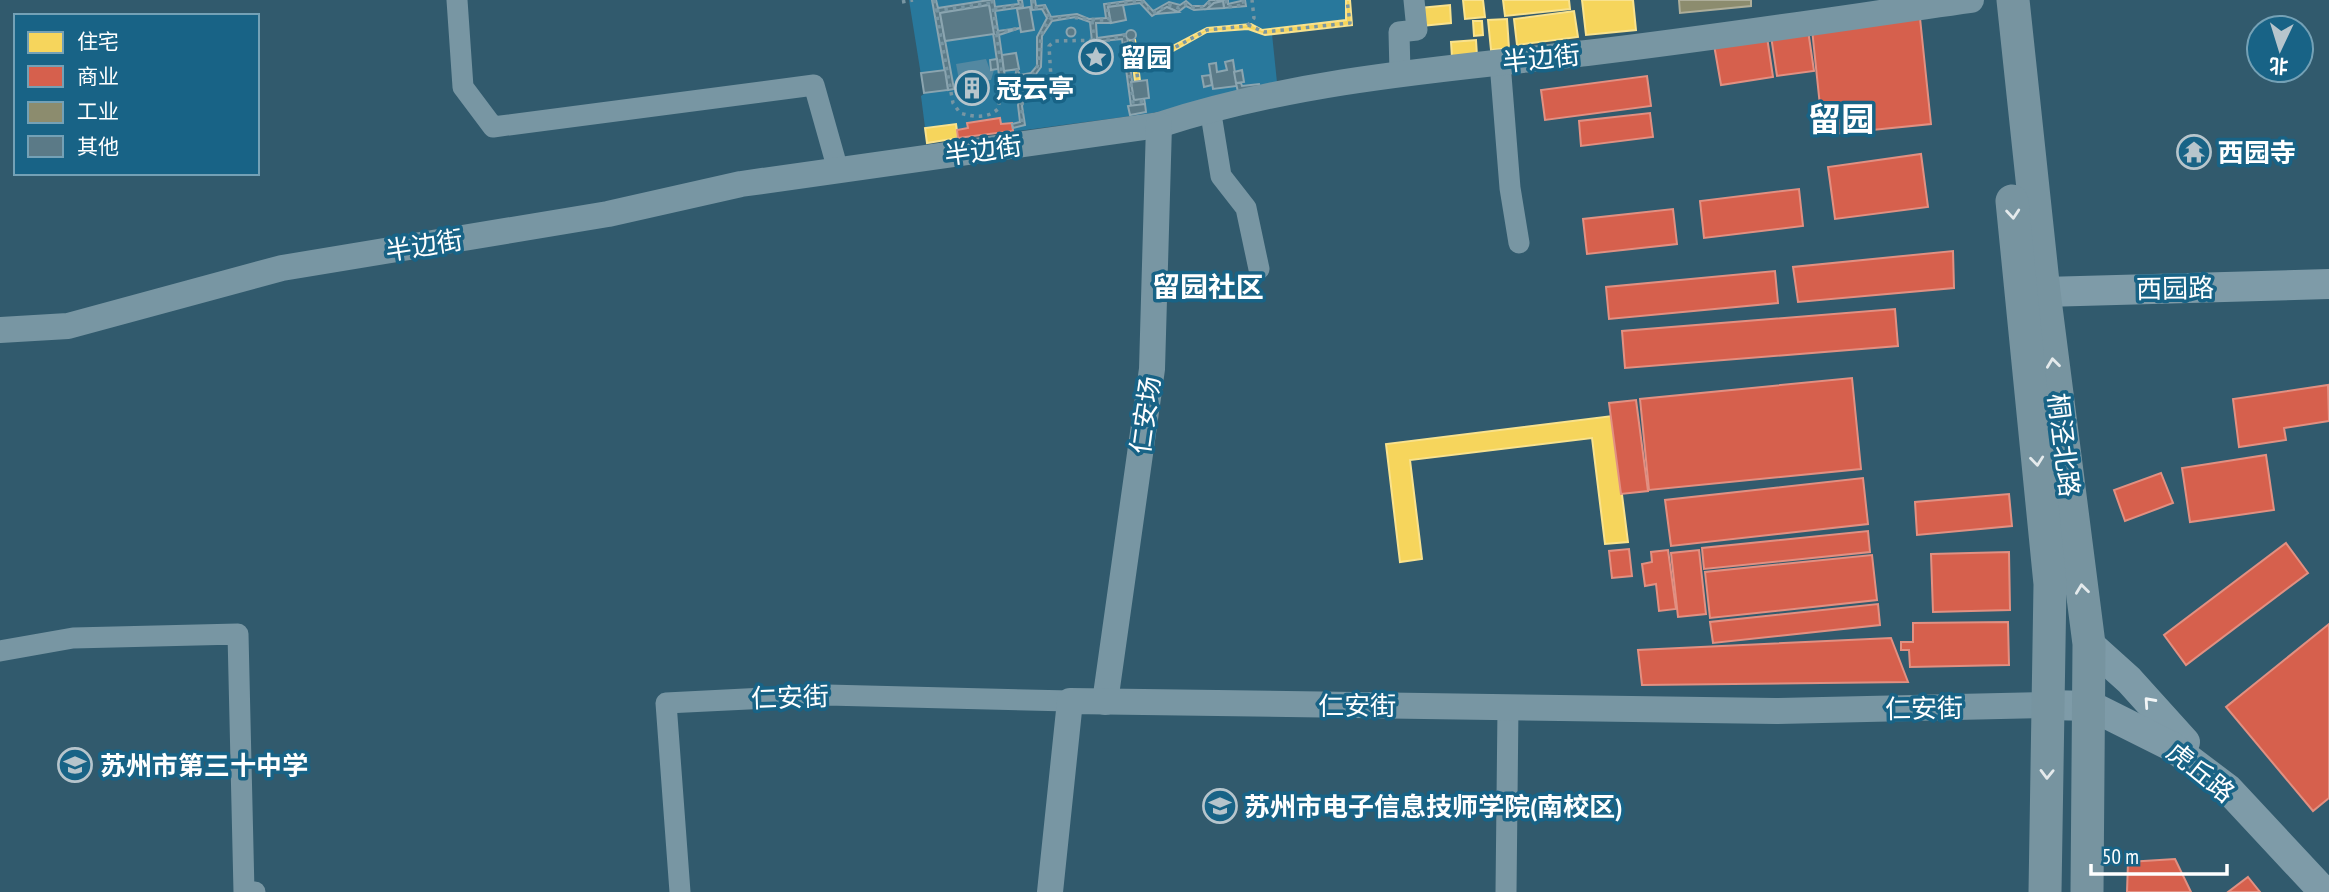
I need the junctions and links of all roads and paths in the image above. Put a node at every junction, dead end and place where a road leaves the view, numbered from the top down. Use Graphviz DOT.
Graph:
graph roads {
  1 [pos="457,0"];
  2 [pos="914,0"];
  3 [pos="934,0"];
  4 [pos="1021,0"];
  5 [pos="1033,0"];
  6 [pos="1216,0"];
  7 [pos="1226,0"];
  8 [pos="1243,0"];
  9 [pos="1252,0"];
  10 [pos="1347,0"];
  11 [pos="1413,0"];
  12 [pos="1970,0"];
  13 [pos="1993,0"];
  14 [pos="2014,0"];
  15 [pos="902,2"];
  16 [pos="992,4"];
  17 [pos="936,11"];
  18 [pos="1050,19"];
  19 [pos="1092,21"];
  20 [pos="1248,25"];
  21 [pos="1020,29"];
  22 [pos="996,33"];
  23 [pos="1094,40"];
  24 [pos="1133,40"];
  25 [pos="1134,54"];
  26 [pos="1500,63"];
  27 [pos="1017,69"];
  28 [pos="1400,73"];
  29 [pos="1016,78"];
  30 [pos="1003,80"];
  31 [pos="1138,81"];
  32 [pos="1022,100"];
  33 [pos="1144,101"];
  34 [pos="1210,108"];
  35 [pos="1159,125"];
  36 [pos="1013,126"];
  37 [pos="838,170"];
  38 [pos="1519,243"];
  39 [pos="1259,269"];
  40 [pos="2329,284"];
  41 [pos="2033,294"];
  42 [pos="0,331"];
  43 [pos="2090,644"];
  44 [pos="0,651"];
  45 [pos="1070,701"];
  46 [pos="1105,702"];
  47 [pos="2048,705"];
  48 [pos="1508,706"];
  49 [pos="2091,706"];
  50 [pos="2228,789"];
  51 [pos="255,892"];
  52 [pos="680,892"];
  53 [pos="1050,892"];
  54 [pos="1506,892"];
  55 [pos="2045,892"];
  56 [pos="2087,892"];
  57 [pos="2324,892"];
  1 -- 37 [label="street"];
  2 -- 15 [label="path"];
  3 -- 17 [label="path"];
  4 -- 16 [label="path"];
  5 -- 18 [label="path"];
  6 -- 19 [label="path"];
  7 -- 8 [label="path"];
  9 -- 20 [label="path"];
  10 -- 20 [label="path"];
  11 -- 28 [label="street"];
  12 -- 26 [label="street, 半边街"];
  13 -- 41 [label="main road, 桐泾北路, one-way"];
  14 -- 41 [label="main road, 桐泾北路"];
  16 -- 17 [label="path"];
  16 -- 22 [label="path"];
  17 -- 30 [label="path"];
  18 -- 19 [label="path"];
  18 -- 29 [label="path"];
  19 -- 23 [label="path"];
  20 -- 25 [label="path"];
  21 -- 22 [label="path"];
  22 -- 30 [label="path"];
  23 -- 32 [label="path"];
  23 -- 33 [label="path"];
  24 -- 25 [label="path"];
  25 -- 31 [label="path"];
  26 -- 28 [label="street, 半边街"];
  26 -- 38 [label="street"];
  27 -- 29 [label="path"];
  28 -- 34 [label="street, 半边街"];
  29 -- 30 [label="path"];
  29 -- 32 [label="path"];
  32 -- 36 [label="path"];
  34 -- 35 [label="street, 半边街"];
  34 -- 39 [label="street"];
  35 -- 37 [label="street, 半边街"];
  35 -- 46 [label="street, 仁安场"];
  37 -- 42 [label="street, 半边街"];
  40 -- 41 [label="main road, 西园路"];
  43 -- 41 [label="main road, 桐泾北路, one-way"];
  41 -- 47 [label="main road, 桐泾北路, one-way"];
  43 -- 49 [label="main road, 桐泾北路"];
  50 -- 43 [label="main road, one-way"];
  44 -- 51 [label="street"];
  45 -- 46 [label="street, 仁安街"];
  45 -- 52 [label="street, 仁安街"];
  45 -- 53 [label="street"];
  46 -- 48 [label="street, 仁安街"];
  47 -- 48 [label="street, 仁安街"];
  47 -- 49 [label="main road, 虎丘路"];
  47 -- 55 [label="main road, 桐泾北路, one-way"];
  48 -- 54 [label="street"];
  49 -- 50 [label="main road, 虎丘路"];
  49 -- 56 [label="main road, 桐泾北路"];
  50 -- 57 [label="main road, 虎丘路"];
}
